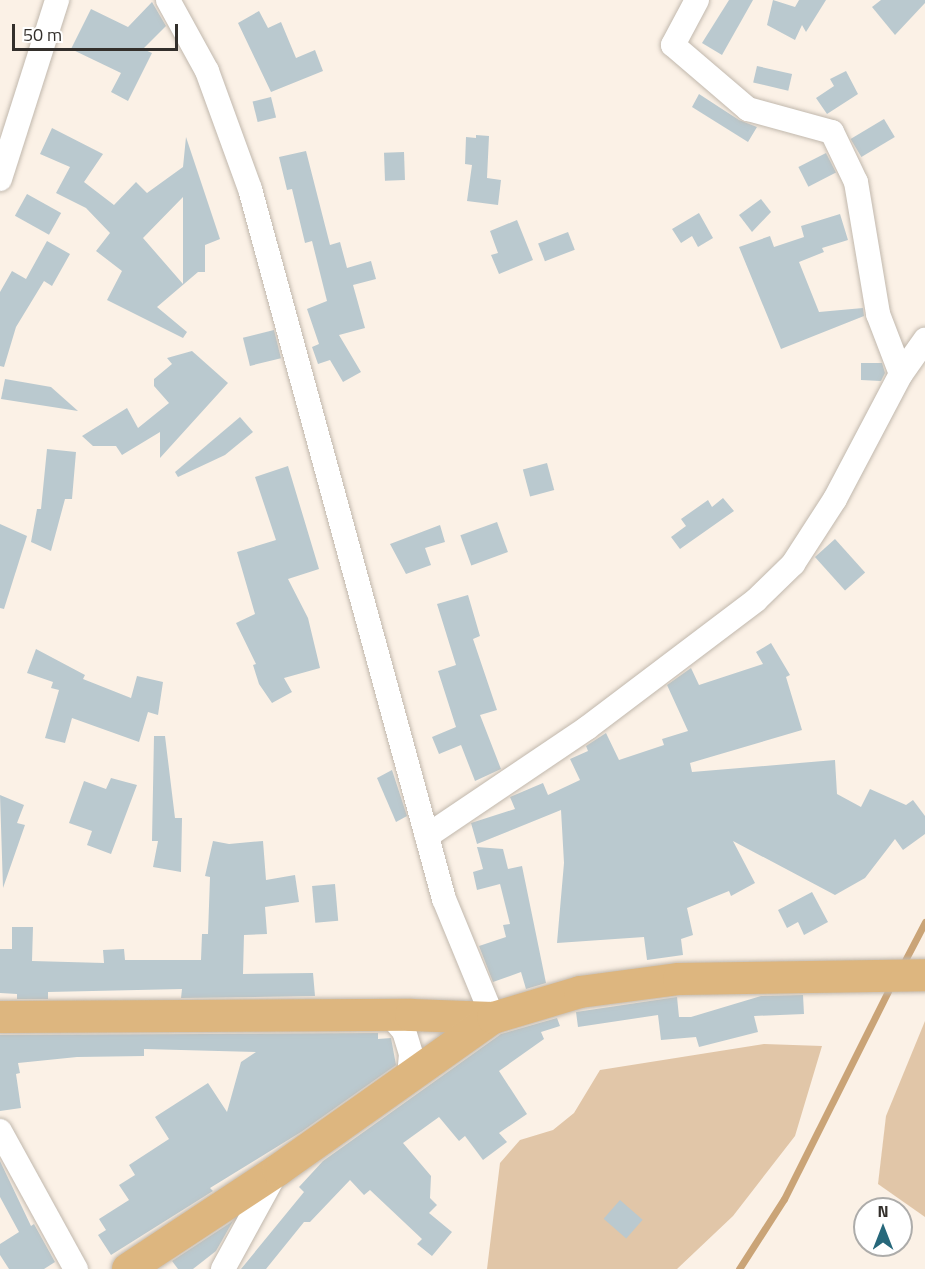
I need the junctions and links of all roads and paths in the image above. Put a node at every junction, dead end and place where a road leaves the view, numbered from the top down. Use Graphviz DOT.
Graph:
graph roads {
  1 [pos="57,0"];
  2 [pos="168,0"];
  3 [pos="697,0"];
  4 [pos="0,179"];
  5 [pos="925,340"];
  6 [pos="902,374"];
  7 [pos="427,836"];
  8 [pos="925,975"];
  9 [pos="390,1015"];
  10 [pos="0,1017"];
  11 [pos="493,1018"];
  12 [pos="409,1077"];
  13 [pos="0,1131"];
  14 [pos="278,1170"];
  15 [pos="76,1269"];
  16 [pos="128,1269"];
  17 [pos="223,1269"];
  1 -- 4 [label="street"];
  2 -- 7 [label="street"];
  3 -- 6 [label="street"];
  5 -- 6 [label="street"];
  6 -- 7 [label="street"];
  7 -- 11 [label="street"];
  8 -- 11 [label="main road"];
  9 -- 10 [label="main road"];
  9 -- 11 [label="main road"];
  9 -- 12 [label="street"];
  11 -- 12 [label="main road"];
  12 -- 14 [label="main road"];
  13 -- 15 [label="street"];
  14 -- 16 [label="main road"];
  14 -- 17 [label="street"];
}
